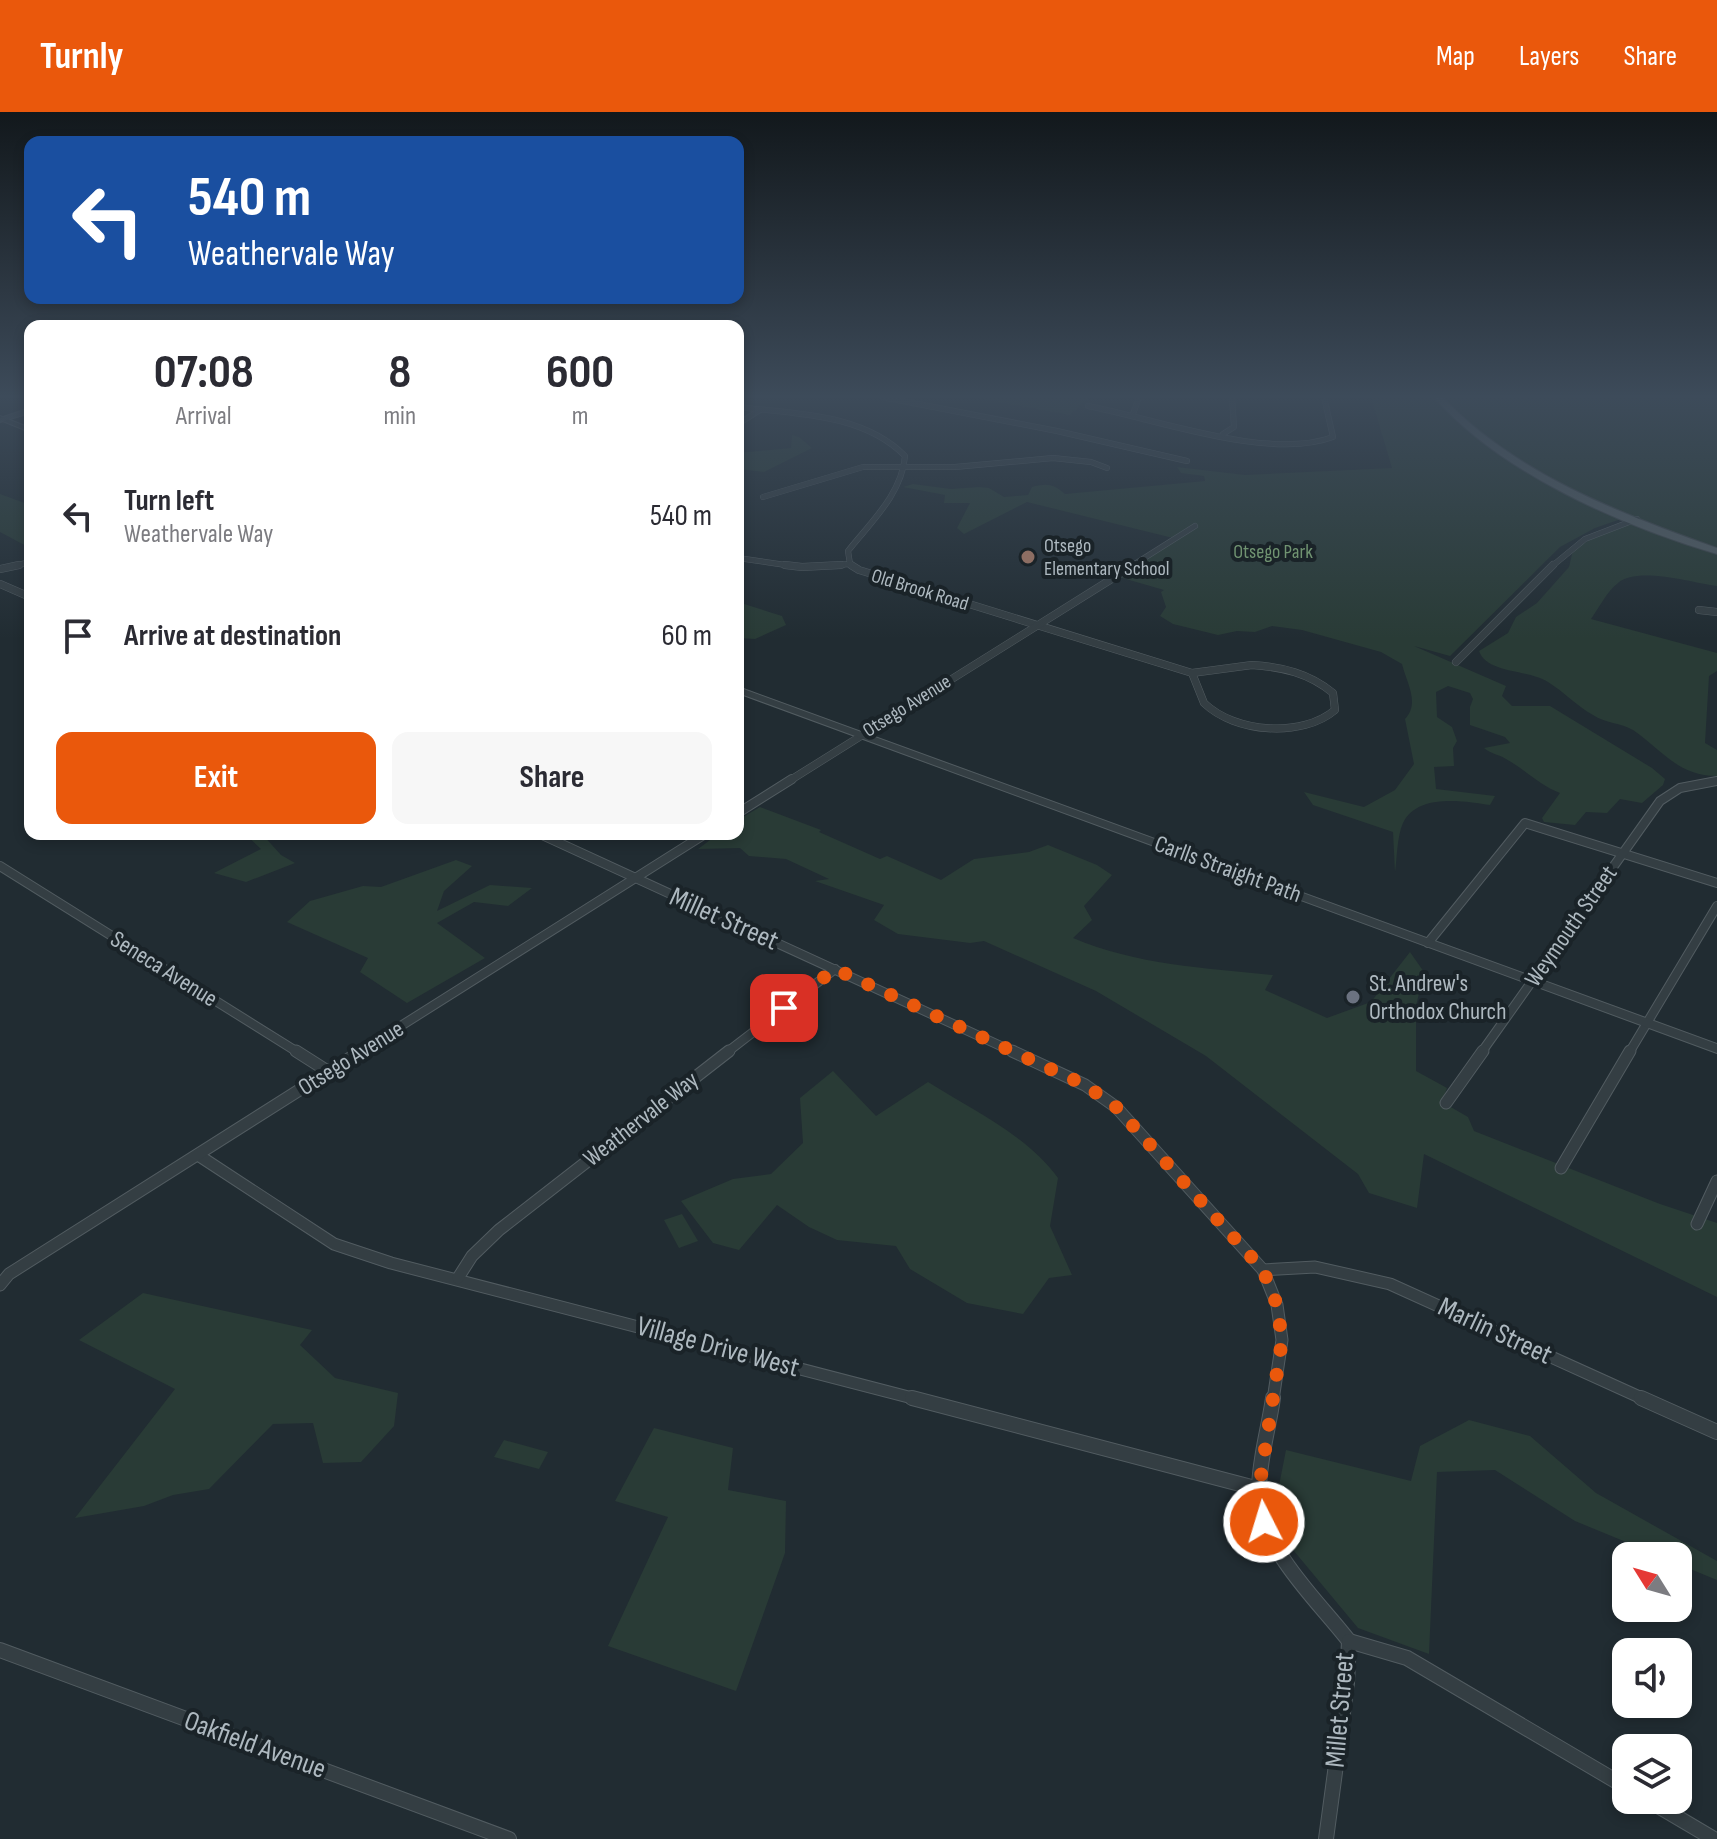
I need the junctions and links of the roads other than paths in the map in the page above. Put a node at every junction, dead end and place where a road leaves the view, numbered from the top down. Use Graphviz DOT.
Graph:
graph roads {
  1 [pos="828,478"];
  2 [pos="899,478"];
  3 [pos="1547,478"];
  4 [pos="763,497"];
  5 [pos="1637,519"];
  6 [pos="1195,526"];
  7 [pos="1717,551"];
  8 [pos="744,559"];
  9 [pos="24,563"];
  10 [pos="850,564"];
  11 [pos="0,569"];
  12 [pos="0,584"];
  13 [pos="24,594"];
  14 [pos="1699,610"];
  15 [pos="1717,612"];
  16 [pos="1035,625"];
  17 [pos="1456,662"];
  18 [pos="1192,673"];
  19 [pos="744,692"];
  20 [pos="861,735"];
  21 [pos="1717,781"];
  22 [pos="744,809"];
  23 [pos="553,840"];
  24 [pos="695,840"];
  25 [pos="1623,853"];
  26 [pos="0,866"];
  27 [pos="635,878"];
  28 [pos="1717,883"];
  29 [pos="1717,906"];
  30 [pos="1428,943"];
  31 [pos="835,969"];
  32 [pos="1532,981"];
  33 [pos="1648,1024"];
  34 [pos="1717,1049"];
  35 [pos="329,1072"];
  36 [pos="1446,1103"];
  37 [pos="198,1155"];
  38 [pos="1561,1168"];
  39 [pos="1717,1181"];
  40 [pos="1697,1224"];
  41 [pos="1263,1270"];
  42 [pos="458,1278"];
  43 [pos="0,1285"];
  44 [pos="1717,1432"];
  45 [pos="1259,1489"];
  46 [pos="1349,1641"];
  47 [pos="0,1650"];
  48 [pos="1612,1779"];
  49 [pos="1672,1814"];
  50 [pos="509,1839"];
  51 [pos="1326,1839"];
  52 [pos="1714,1839"];
  1 -- 4 [label="street"];
  2 -- 10 [label="street, Old Brook Road"];
  3 -- 5 [label="main road"];
  5 -- 7 [label="main road"];
  5 -- 17 [label="street"];
  6 -- 16 [label="street, Otsego Avenue"];
  8 -- 10 [label="street"];
  9 -- 11 [label="street"];
  10 -- 16 [label="street, Old Brook Road"];
  12 -- 13 [label="street"];
  14 -- 15 [label="street"];
  16 -- 18 [label="street, Old Brook Road"];
  16 -- 20 [label="street, Otsego Avenue"];
  18 -- 18 [label="street, Old Brook Road"];
  19 -- 20 [label="street, Carlls Straight Path"];
  20 -- 22 [label="street, Otsego Avenue"];
  20 -- 30 [label="street, Carlls Straight Path"];
  21 -- 25 [label="street, Weymouth Street"];
  23 -- 27 [label="street, Millet Street"];
  24 -- 27 [label="street, Otsego Avenue"];
  25 -- 28 [label="street"];
  25 -- 30 [label="street"];
  25 -- 32 [label="street, Weymouth Street"];
  26 -- 35 [label="street, Seneca Avenue"];
  27 -- 31 [label="street, Millet Street"];
  27 -- 35 [label="street, Otsego Avenue"];
  29 -- 33 [label="street"];
  30 -- 32 [label="street, Carlls Straight Path"];
  31 -- 41 [label="street, Millet Street"];
  31 -- 42 [label="street, Weathervale Way"];
  32 -- 33 [label="street, Carlls Straight Path"];
  32 -- 36 [label="street, Weymouth Street"];
  33 -- 34 [label="street, Carlls Straight Path"];
  33 -- 38 [label="street"];
  35 -- 37 [label="street, Otsego Avenue"];
  37 -- 42 [label="street, Village Drive West"];
  37 -- 43 [label="street, Otsego Avenue"];
  39 -- 40 [label="street"];
  41 -- 44 [label="street, Marlin Street"];
  41 -- 45 [label="street, Millet Street"];
  42 -- 45 [label="street, Village Drive West"];
  45 -- 46 [label="street, Millet Street"];
  46 -- 48 [label="street"];
  46 -- 51 [label="street, Millet Street"];
  47 -- 50 [label="street, Oakfield Avenue"];
  49 -- 52 [label="street"];
}
